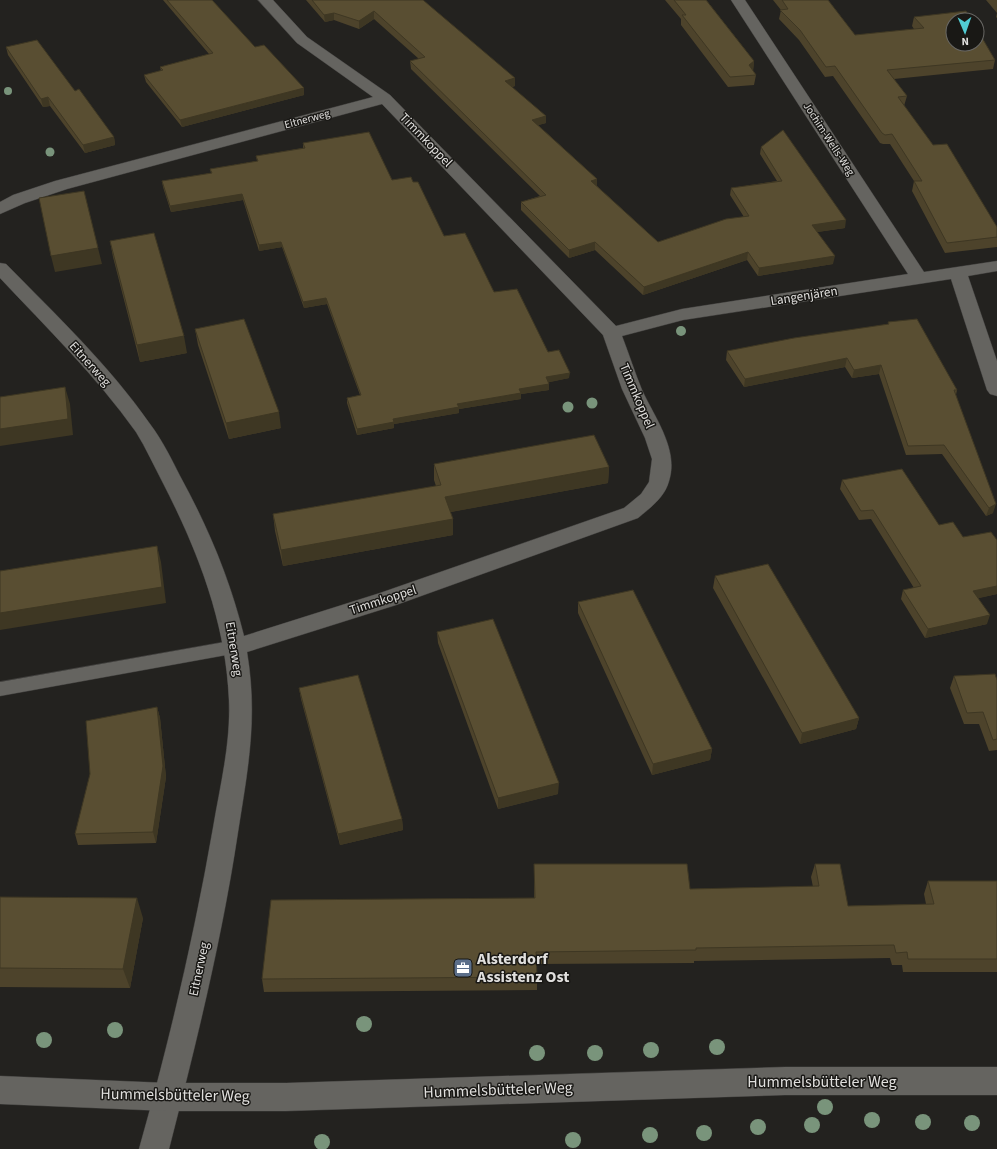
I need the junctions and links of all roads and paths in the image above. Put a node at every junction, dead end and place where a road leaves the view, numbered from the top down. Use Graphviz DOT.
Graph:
graph roads {
  1 [pos="265,0"];
  2 [pos="738,0"];
  3 [pos="385,98"];
  4 [pos="0,209"];
  5 [pos="997,266"];
  6 [pos="0,268"];
  7 [pos="958,272"];
  8 [pos="920,278"];
  9 [pos="612,333"];
  10 [pos="997,390"];
  11 [pos="236,647"];
  12 [pos="0,689"];
  13 [pos="997,1081"];
  14 [pos="0,1090"];
  15 [pos="168,1097"];
  16 [pos="154,1149"];
  1 -- 3 [label="street, Timmkoppel"];
  2 -- 8 [label="street, Jochim-Wells-Weg"];
  3 -- 4 [label="street, Eitnerweg"];
  3 -- 9 [label="street, Timmkoppel"];
  5 -- 7 [label="street, Langenjären"];
  6 -- 11 [label="street, Eitnerweg"];
  7 -- 8 [label="street, Langenjären"];
  7 -- 10 [label="street"];
  8 -- 9 [label="street, Langenjären"];
  9 -- 11 [label="street, Timmkoppel"];
  11 -- 12 [label="lane"];
  11 -- 15 [label="street, Eitnerweg"];
  13 -- 15 [label="street, Hummelsbütteler Weg"];
  14 -- 15 [label="street, Hummelsbütteler Weg"];
  15 -- 16 [label="street, Eitnerweg"];
}
